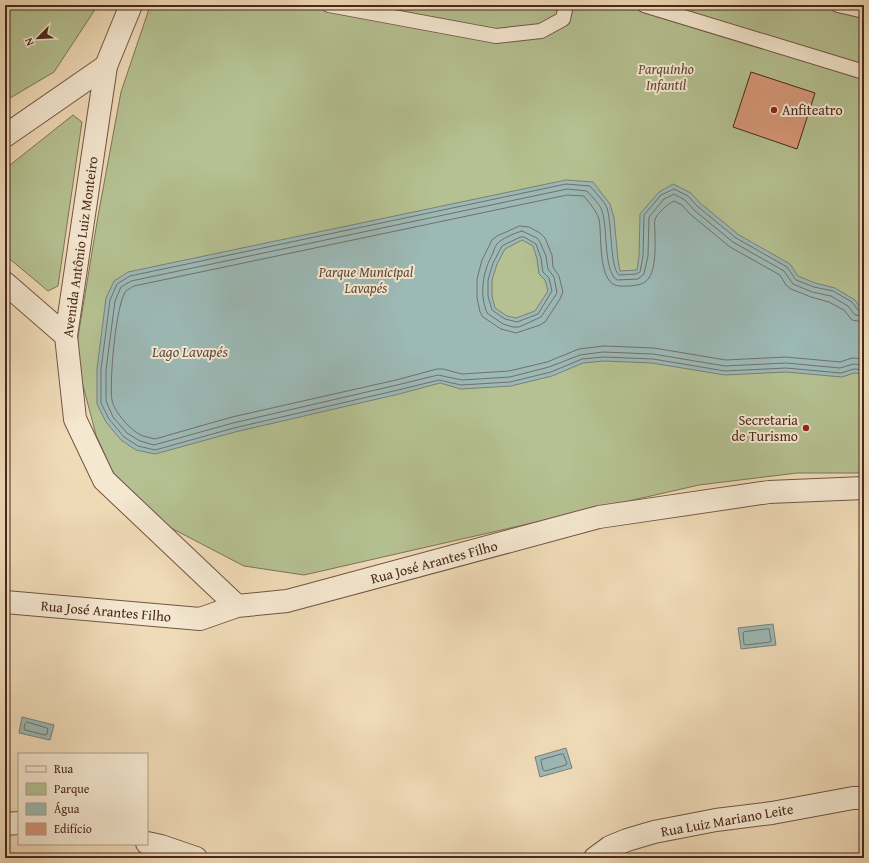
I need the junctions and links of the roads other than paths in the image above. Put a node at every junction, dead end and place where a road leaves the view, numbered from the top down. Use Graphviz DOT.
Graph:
graph roads {
  1 [pos="131,5"];
  2 [pos="328,5"];
  3 [pos="566,5"];
  4 [pos="644,5"];
  5 [pos="838,5"];
  6 [pos="864,11"];
  7 [pos="106,66"];
  8 [pos="864,72"];
  9 [pos="5,136"];
  10 [pos="5,282"];
  11 [pos="66,336"];
  12 [pos="864,488"];
  13 [pos="5,602"];
  14 [pos="237,606"];
  15 [pos="864,798"];
  16 [pos="18,823"];
  17 [pos="5,824"];
  18 [pos="148,843"];
  19 [pos="196,858"];
  20 [pos="595,858"];
  1 -- 7 [label="street, Avenida Antônio Luiz Monteiro"];
  2 -- 3 [label="lane"];
  4 -- 8 [label="lane"];
  5 -- 6 [label="lane"];
  7 -- 9 [label="street"];
  7 -- 11 [label="street, Avenida Antônio Luiz Monteiro"];
  10 -- 11 [label="street"];
  11 -- 14 [label="street, Avenida Antônio Luiz Monteiro"];
  12 -- 14 [label="street, Rua José Arantes Filho"];
  13 -- 14 [label="street, Rua José Arantes Filho"];
  15 -- 20 [label="street, Rua Luiz Mariano Leite"];
  16 -- 17 [label="street"];
  18 -- 19 [label="street"];
}
